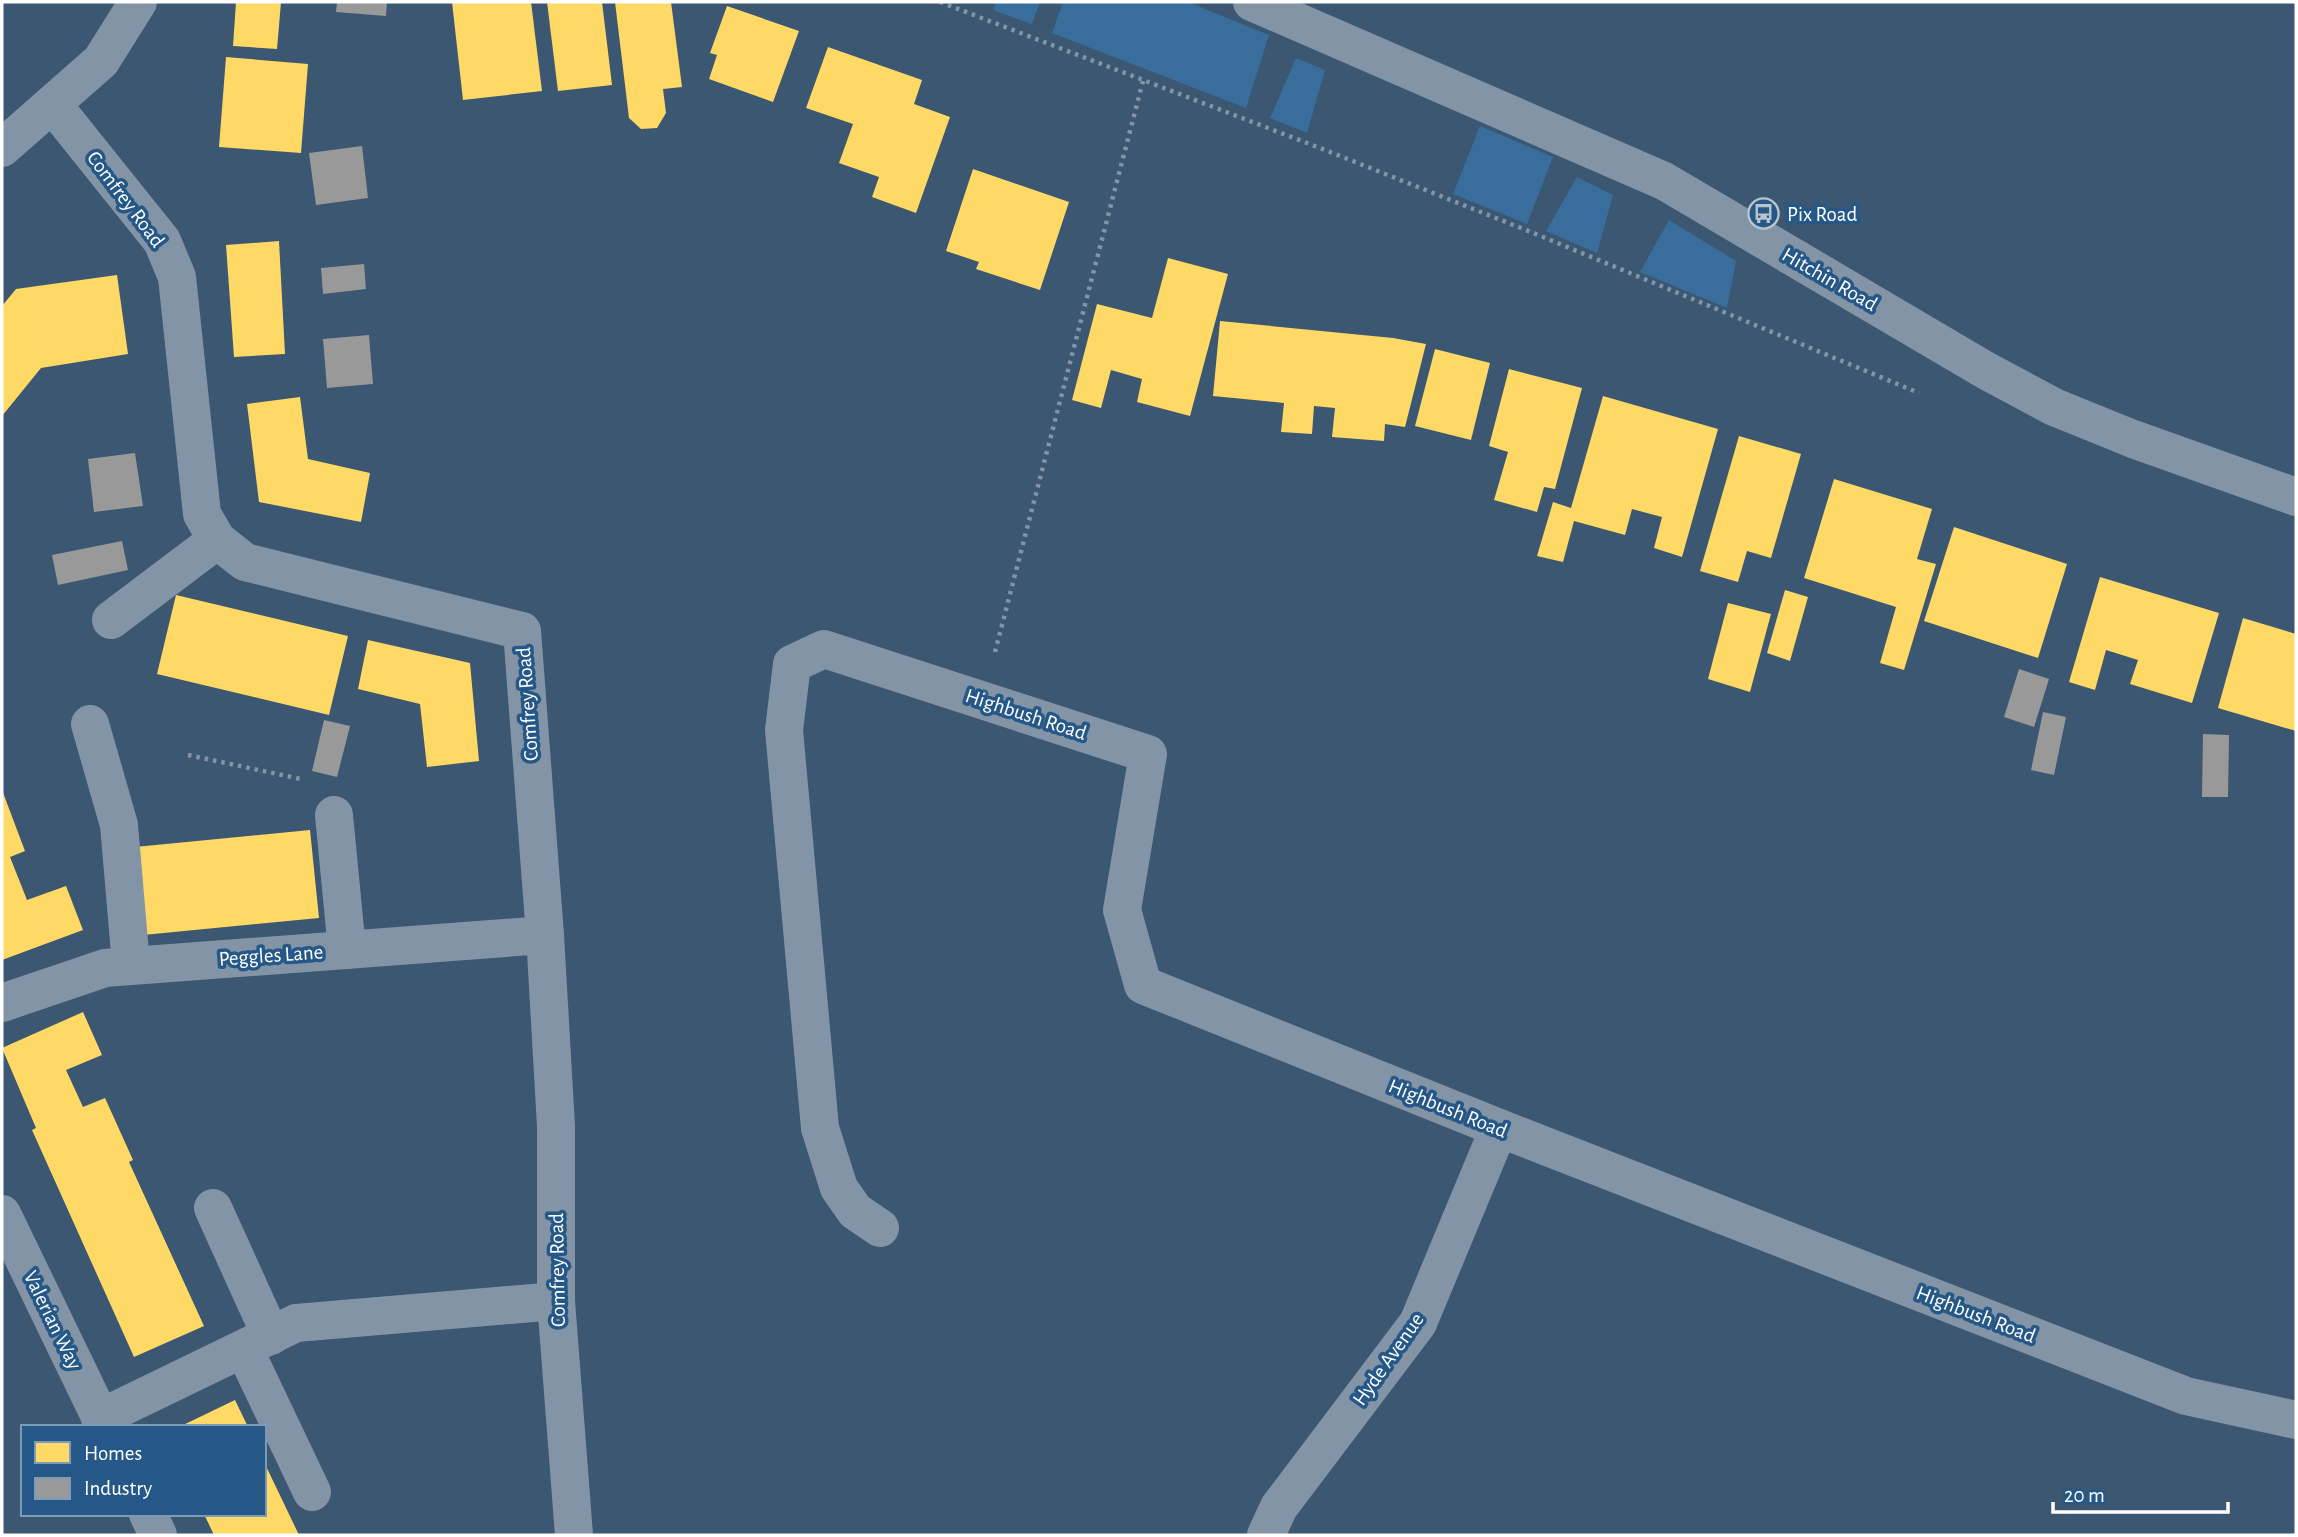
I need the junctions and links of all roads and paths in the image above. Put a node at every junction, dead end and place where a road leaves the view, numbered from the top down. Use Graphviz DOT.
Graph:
graph roads {
  1 [pos="138,2"];
  2 [pos="940,2"];
  3 [pos="1252,2"];
  4 [pos="1143,80"];
  5 [pos="53,106"];
  6 [pos="2,149"];
  7 [pos="1921,394"];
  8 [pos="2296,497"];
  9 [pos="217,540"];
  10 [pos="111,620"];
  11 [pos="982,700"];
  12 [pos="90,724"];
  13 [pos="188,755"];
  14 [pos="334,815"];
  15 [pos="545,935"];
  16 [pos="347,950"];
  17 [pos="131,965"];
  18 [pos="2,1003"];
  19 [pos="1499,1128"];
  20 [pos="213,1208"];
  21 [pos="2,1214"];
  22 [pos="880,1228"];
  23 [pos="556,1301"];
  24 [pos="257,1342"];
  25 [pos="2296,1420"];
  26 [pos="102,1422"];
  27 [pos="312,1492"];
  28 [pos="149,1516"];
  29 [pos="158,1535"];
  30 [pos="574,1535"];
  31 [pos="1266,1535"];
  1 -- 5 [label="street"];
  2 -- 4 [label="path"];
  3 -- 8 [label="street, Hitchin Road"];
  4 -- 7 [label="path"];
  4 -- 11 [label="path"];
  5 -- 6 [label="street"];
  5 -- 9 [label="street, Comfrey Road"];
  9 -- 10 [label="street"];
  9 -- 15 [label="street, Comfrey Road"];
  11 -- 19 [label="street, Highbush Road"];
  11 -- 22 [label="street, Highbush Road"];
  12 -- 17 [label="street"];
  13 -- 14 [label="path"];
  14 -- 16 [label="street"];
  15 -- 16 [label="street, Peggles Lane"];
  15 -- 23 [label="street, Comfrey Road"];
  16 -- 17 [label="street, Peggles Lane"];
  17 -- 18 [label="street, Peggles Lane"];
  19 -- 25 [label="street, Highbush Road"];
  19 -- 31 [label="street, Hyde Avenue"];
  20 -- 24 [label="street"];
  21 -- 26 [label="street, Valerian Way"];
  23 -- 24 [label="street"];
  23 -- 30 [label="street, Comfrey Road"];
  24 -- 26 [label="street"];
  24 -- 27 [label="street"];
  28 -- 29 [label="street"];
}
